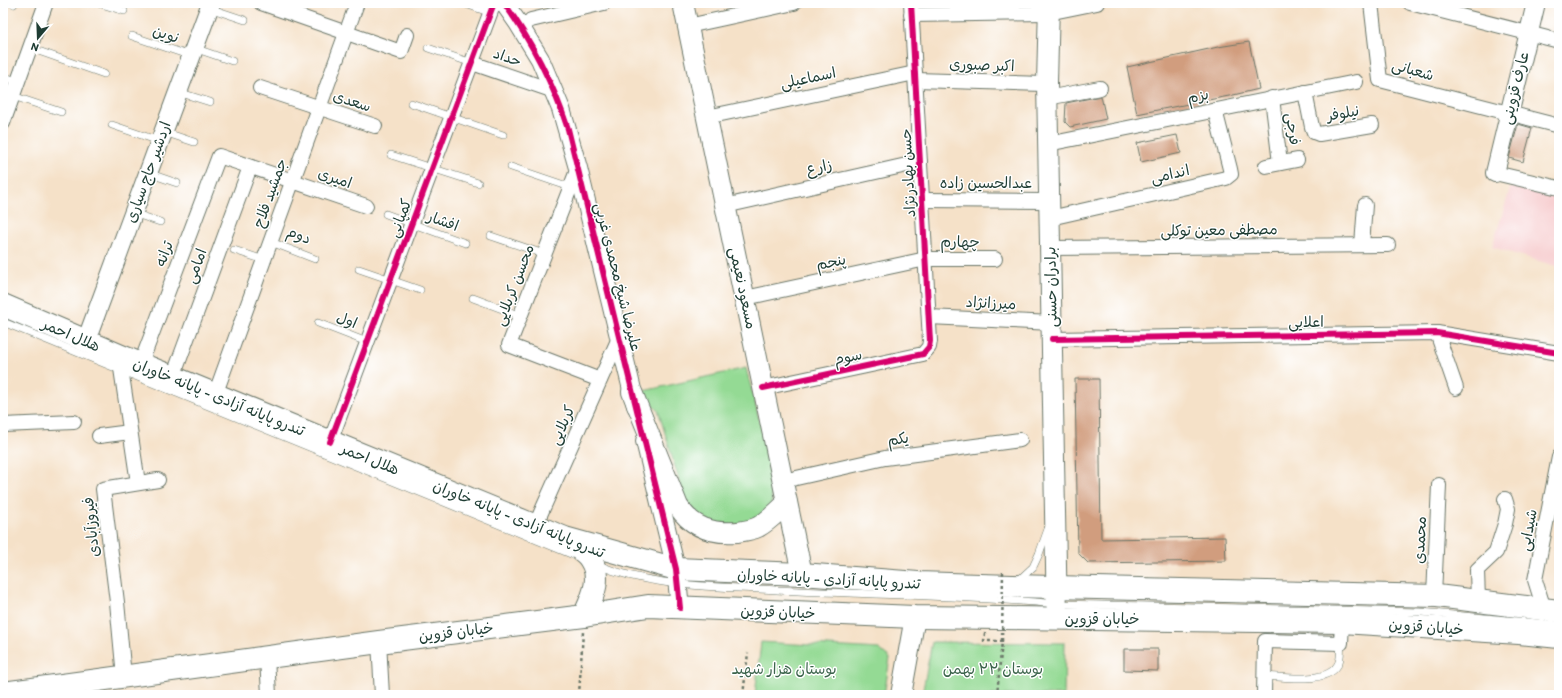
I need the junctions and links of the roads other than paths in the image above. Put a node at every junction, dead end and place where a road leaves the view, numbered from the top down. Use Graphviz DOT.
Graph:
graph roads {
  1 [pos="46,3"];
  2 [pos="98,3"];
  3 [pos="261,3"];
  4 [pos="357,3"];
  5 [pos="463,3"];
  6 [pos="604,3"];
  7 [pos="683,3"];
  8 [pos="794,3"];
  9 [pos="1097,3"];
  10 [pos="1371,3"];
  11 [pos="1410,3"];
  12 [pos="1536,3"];
  13 [pos="210,6"];
  14 [pos="496,6"];
  15 [pos="1046,8"];
  16 [pos="911,9"];
  17 [pos="124,11"];
  18 [pos="245,20"];
  19 [pos="532,20"];
  20 [pos="688,26"];
  21 [pos="347,32"];
  22 [pos="1529,33"];
  23 [pos="407,35"];
  24 [pos="132,36"];
  25 [pos="1559,40"];
  26 [pos="30,48"];
  27 [pos="428,48"];
  28 [pos="193,52"];
  29 [pos="232,61"];
  30 [pos="472,63"];
  31 [pos="104,74"];
  32 [pos="3,76"];
  33 [pos="915,77"];
  34 [pos="18,82"];
  35 [pos="1356,82"];
  36 [pos="260,88"];
  37 [pos="1100,88"];
  38 [pos="1046,89"];
  39 [pos="554,91"];
  40 [pos="178,92"];
  41 [pos="1305,92"];
  42 [pos="13,96"];
  43 [pos="1272,98"];
  44 [pos="210,102"];
  45 [pos="411,103"];
  46 [pos="320,108"];
  47 [pos="1215,110"];
  48 [pos="61,112"];
  49 [pos="1509,114"];
  50 [pos="707,116"];
  51 [pos="452,117"];
  52 [pos="3,123"];
  53 [pos="112,125"];
  54 [pos="1372,125"];
  55 [pos="375,126"];
  56 [pos="1559,126"];
  57 [pos="503,135"];
  58 [pos="161,136"];
  59 [pos="194,142"];
  60 [pos="1048,144"];
  61 [pos="392,155"];
  62 [pos="218,156"];
  63 [pos="1297,160"];
  64 [pos="920,162"];
  65 [pos="1280,163"];
  66 [pos="1266,166"];
  67 [pos="250,167"];
  68 [pos="511,167"];
  69 [pos="432,168"];
  70 [pos="578,168"];
  71 [pos="148,173"];
  72 [pos="1495,173"];
  73 [pos="177,182"];
  74 [pos="293,182"];
  75 [pos="478,183"];
  76 [pos="570,187"];
  77 [pos="1559,188"];
  78 [pos="922,200"];
  79 [pos="1365,205"];
  80 [pos="366,206"];
  81 [pos="726,206"];
  82 [pos="1048,206"];
  83 [pos="133,213"];
  84 [pos="386,214"];
  85 [pos="160,222"];
  86 [pos="412,224"];
  87 [pos="490,236"];
  88 [pos="271,242"];
  89 [pos="465,243"];
  90 [pos="1362,245"];
  91 [pos="1388,245"];
  92 [pos="1050,248"];
  93 [pos="234,250"];
  94 [pos="544,254"];
  95 [pos="926,258"];
  96 [pos="316,259"];
  97 [pos="995,259"];
  98 [pos="264,260"];
  99 [pos="359,269"];
  100 [pos="390,280"];
  101 [pos="420,290"];
  102 [pos="473,298"];
  103 [pos="745,298"];
  104 [pos="6,310"];
  105 [pos="521,316"];
  106 [pos="929,318"];
  107 [pos="318,323"];
  108 [pos="1051,328"];
  109 [pos="1437,333"];
  110 [pos="619,338"];
  111 [pos="86,341"];
  112 [pos="930,341"];
  113 [pos="367,342"];
  114 [pos="1559,353"];
  115 [pos="127,363"];
  116 [pos="173,377"];
  117 [pos="600,380"];
  118 [pos="763,388"];
  119 [pos="1456,388"];
  120 [pos="632,392"];
  121 [pos="216,395"];
  122 [pos="74,422"];
  123 [pos="3,425"];
  124 [pos="130,432"];
  125 [pos="99,436"];
  126 [pos="1020,440"];
  127 [pos="330,442"];
  128 [pos="1559,456"];
  129 [pos="158,480"];
  130 [pos="783,481"];
  131 [pos="138,483"];
  132 [pos="1439,485"];
  133 [pos="1505,499"];
  134 [pos="787,503"];
  135 [pos="535,526"];
  136 [pos="565,538"];
  137 [pos="592,563"];
  138 [pos="802,574"];
  139 [pos="677,577"];
  140 [pos="1008,578"];
  141 [pos="1434,596"];
  142 [pos="1478,601"];
  143 [pos="1057,603"];
  144 [pos="680,608"];
  145 [pos="1552,610"];
  146 [pos="584,616"];
  147 [pos="915,617"];
  148 [pos="1342,622"];
  149 [pos="1559,625"];
  150 [pos="1559,637"];
  151 [pos="379,642"];
  152 [pos="1341,643"];
  153 [pos="267,656"];
  154 [pos="1264,676"];
  155 [pos="124,677"];
  156 [pos="3,693"];
  157 [pos="269,695"];
  158 [pos="382,695"];
  159 [pos="901,695"];
  160 [pos="1264,695"];
  1 -- 26 [label="street"];
  2 -- 17 [label="lane"];
  3 -- 21 [label="street"];
  4 -- 21 [label="street, جمشید فلاح"];
  5 -- 14 [label="lane"];
  6 -- 19 [label="street"];
  7 -- 20 [label="main road, مسعود نعیمی"];
  8 -- 20 [label="street"];
  9 -- 15 [label="street"];
  10 -- 49 [label="street, شعبانی"];
  11 -- 22 [label="street"];
  12 -- 22 [label="street, عارف قزوینی"];
  13 -- 18 [label="lane"];
  13 -- 28 [label="street, اردشیر حاج سیاری"];
  14 -- 30 [label="street, کمپانی"];
  14 -- 39 [label="street, علیرضا شیخ محمدی غربی"];
  15 -- 16 [label="street"];
  15 -- 38 [label="main road, برادران حسنی"];
  16 -- 33 [label="street, حسن بهادرنژاد"];
  20 -- 50 [label="main road, مسعود نعیمی"];
  21 -- 23 [label="street"];
  21 -- 46 [label="street, جمشید فلاح"];
  22 -- 25 [label="street"];
  22 -- 49 [label="street, عارف قزوینی"];
  24 -- 28 [label="lane, نوین"];
  26 -- 31 [label="lane"];
  26 -- 34 [label="street"];
  27 -- 30 [label="lane"];
  28 -- 29 [label="lane, نوین"];
  28 -- 40 [label="street, اردشیر حاج سیاری"];
  30 -- 39 [label="street, حداد"];
  30 -- 51 [label="street, کمپانی"];
  32 -- 34 [label="lane"];
  33 -- 38 [label="street, اکبر صبوری"];
  33 -- 50 [label="street, اسماعیلی"];
  33 -- 64 [label="street, حسن بهادرنژاد"];
  34 -- 42 [label="street"];
  35 -- 41 [label="street, بزم"];
  36 -- 46 [label="street, سعدی"];
  37 -- 38 [label="street"];
  38 -- 60 [label="main road, برادران حسنی"];
  38 -- 82 [label="lane"];
  39 -- 70 [label="street, علیرضا شیخ محمدی غربی"];
  40 -- 44 [label="lane"];
  40 -- 58 [label="street, اردشیر حاج سیاری"];
  41 -- 43 [label="street, بزم"];
  41 -- 54 [label="street, نیلوفر"];
  42 -- 48 [label="lane"];
  42 -- 52 [label="street"];
  43 -- 47 [label="street, بزم"];
  43 -- 65 [label="street, فرجی"];
  45 -- 51 [label="lane"];
  46 -- 55 [label="street, سعدی"];
  46 -- 74 [label="street, جمشید فلاح"];
  47 -- 60 [label="street, بزم"];
  47 -- 82 [label="street, اندامی"];
  49 -- 56 [label="street"];
  49 -- 72 [label="street, عارف قزوینی"];
  50 -- 81 [label="main road, مسعود نعیمی"];
  51 -- 57 [label="lane"];
  51 -- 69 [label="street, کمپانی"];
  53 -- 58 [label="lane"];
  58 -- 59 [label="lane"];
  58 -- 71 [label="street, اردشیر حاج سیاری"];
  60 -- 82 [label="main road, برادران حسنی"];
  61 -- 69 [label="lane"];
  62 -- 67 [label="street, امیری"];
  62 -- 115 [label="street, ترانه"];
  63 -- 65 [label="street"];
  64 -- 78 [label="street, حسن بهادرنژاد"];
  64 -- 81 [label="street, زارع"];
  65 -- 66 [label="street"];
  67 -- 74 [label="street, امیری"];
  67 -- 116 [label="street, امامی"];
  68 -- 76 [label="lane"];
  69 -- 75 [label="lane"];
  69 -- 86 [label="street, کمپانی"];
  70 -- 76 [label="street, محسن کربلایی"];
  70 -- 110 [label="street, علیرضا شیخ محمدی غربی"];
  71 -- 73 [label="lane"];
  71 -- 83 [label="street, اردشیر حاج سیاری"];
  72 -- 77 [label="street"];
  74 -- 80 [label="street, امیری"];
  74 -- 88 [label="street, جمشید فلاح"];
  76 -- 94 [label="street, محسن کربلایی"];
  78 -- 82 [label="street, عبدالحسین زاده"];
  78 -- 95 [label="street, حسن بهادرنژاد"];
  79 -- 90 [label="street"];
  81 -- 103 [label="main road, مسعود نعیمی"];
  82 -- 92 [label="main road, برادران حسنی"];
  82 -- 108 [label="lane"];
  83 -- 85 [label="lane"];
  83 -- 111 [label="street, اردشیر حاج سیاری"];
  84 -- 86 [label="lane, افشار"];
  86 -- 89 [label="lane, افشار"];
  86 -- 100 [label="street, کمپانی"];
  87 -- 94 [label="lane"];
  88 -- 96 [label="lane, دوم"];
  88 -- 98 [label="street, جمشید فلاح"];
  90 -- 91 [label="street, مصطفی معین توکلی"];
  90 -- 92 [label="street, مصطفی معین توکلی"];
  92 -- 108 [label="main road, برادران حسنی"];
  93 -- 98 [label="lane"];
  94 -- 105 [label="street, محسن کربلایی"];
  95 -- 97 [label="street, چهارم"];
  95 -- 103 [label="street, پنجم"];
  95 -- 106 [label="street, حسن بهادرنژاد"];
  98 -- 121 [label="street, جمشید فلاح"];
  99 -- 100 [label="lane"];
  100 -- 101 [label="lane"];
  100 -- 113 [label="street, کمپانی"];
  102 -- 105 [label="lane"];
  103 -- 118 [label="main road, مسعود نعیمی"];
  104 -- 111 [label="main road, هلال احمر"];
  104 -- 115 [label="lane, تندرو پایانه آزادی - پایانه خاوران"];
  105 -- 117 [label="street, محسن کربلایی"];
  106 -- 108 [label="street, ميرزانژاد"];
  106 -- 112 [label="street, حسن بهادرنژاد"];
  107 -- 113 [label="lane, اول"];
  108 -- 109 [label="street, اعلایی"];
  108 -- 140 [label="lane"];
  108 -- 143 [label="main road, برادران حسنی"];
  109 -- 114 [label="street, اعلایی"];
  109 -- 119 [label="street"];
  110 -- 117 [label="street, کربلایی"];
  110 -- 120 [label="street, علیرضا شیخ محمدی غربی"];
  111 -- 115 [label="main road, هلال احمر"];
  112 -- 118 [label="street, سوم"];
  113 -- 127 [label="street, کمپانی"];
  115 -- 116 [label="main road, هلال احمر"];
  115 -- 124 [label="street"];
  115 -- 137 [label="lane, تندرو پایانه آزادی - پایانه خاوران"];
  116 -- 121 [label="main road, هلال احمر"];
  117 -- 135 [label="street, کربلایی"];
  118 -- 130 [label="main road, مسعود نعیمی"];
  120 -- 134 [label="main road"];
  120 -- 139 [label="street, علیرضا شیخ محمدی غربی"];
  121 -- 127 [label="main road, هلال احمر"];
  122 -- 123 [label="street"];
  124 -- 125 [label="street"];
  124 -- 131 [label="street"];
  126 -- 130 [label="street, یکم"];
  127 -- 135 [label="main road, هلال احمر"];
  128 -- 145 [label="street, شیدایی"];
  129 -- 131 [label="street"];
  130 -- 134 [label="main road, مسعود نعیمی"];
  131 -- 155 [label="street, فیروزآبادی"];
  132 -- 141 [label="street, محمدی"];
  133 -- 142 [label="street"];
  134 -- 138 [label="main road, مسعود نعیمی"];
  135 -- 136 [label="main road, هلال احمر"];
  136 -- 137 [label="main road"];
  136 -- 139 [label="main road, هلال احمر"];
  137 -- 139 [label="lane, تندرو پایانه آزادی - پایانه خاوران"];
  137 -- 146 [label="main road"];
  138 -- 139 [label="main road, خیابان قزوین"];
  138 -- 140 [label="main road, خیابان قزوین"];
  139 -- 143 [label="lane, تندرو پایانه آزادی - پایانه خاوران"];
  139 -- 144 [label="street, علیرضا شیخ محمدی غربی"];
  140 -- 143 [label="main road, خیابان قزوین"];
  141 -- 142 [label="main road, خیابان قزوین"];
  141 -- 143 [label="main road, خیابان قزوین"];
  142 -- 145 [label="main road, خیابان قزوین"];
  143 -- 147 [label="main road, خیابان قزوین"];
  143 -- 148 [label="main road, خیابان قزوین"];
  143 -- 149 [label="lane, تندرو پایانه آزادی - پایانه خاوران"];
  144 -- 146 [label="main road, خیابان قزوین"];
  144 -- 147 [label="main road, خیابان قزوین"];
  146 -- 151 [label="main road, خیابان قزوین"];
  147 -- 159 [label="main road"];
  148 -- 150 [label="main road, خیابان قزوین"];
  148 -- 152 [label="street"];
  151 -- 153 [label="main road, خیابان قزوین"];
  151 -- 158 [label="street"];
  152 -- 154 [label="lane"];
  152 -- 154 [label="street"];
  153 -- 155 [label="main road, خیابان قزوین"];
  153 -- 157 [label="street"];
  154 -- 160 [label="street"];
  155 -- 156 [label="main road, خیابان قزوین"];
}
